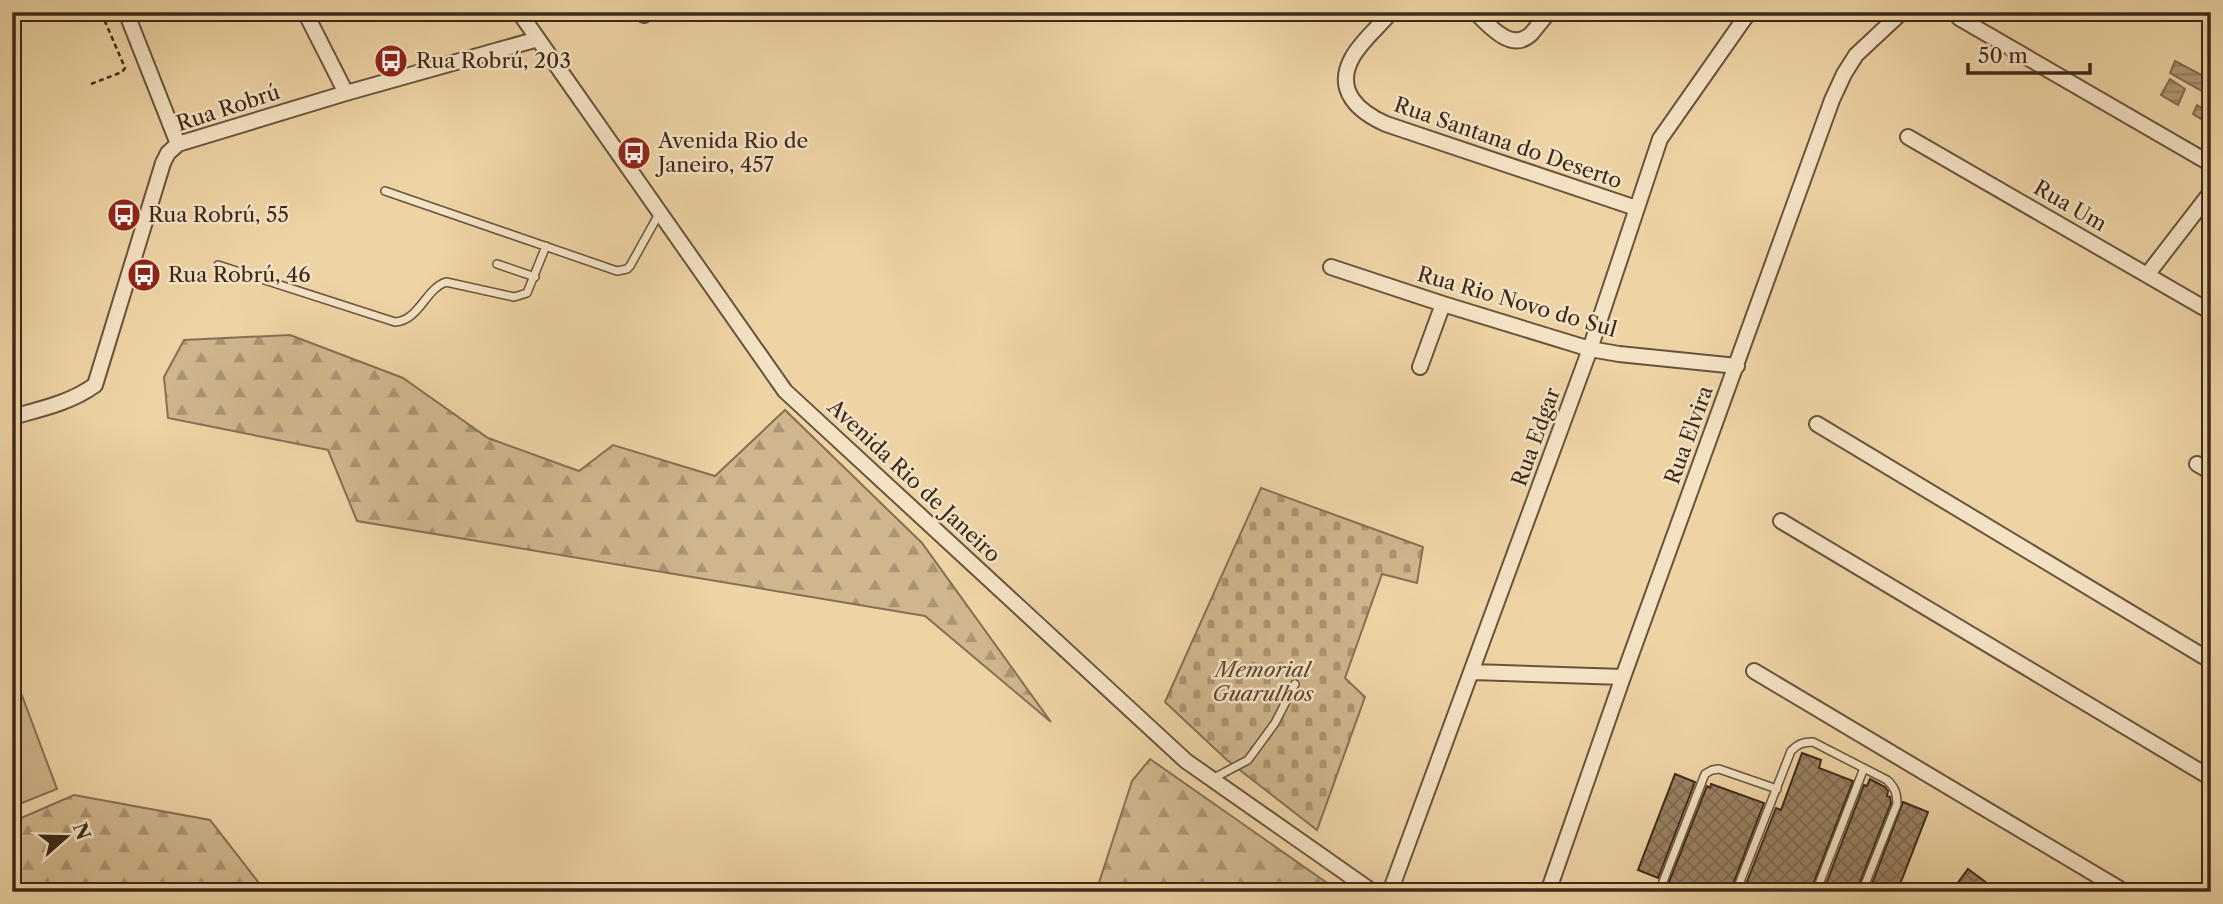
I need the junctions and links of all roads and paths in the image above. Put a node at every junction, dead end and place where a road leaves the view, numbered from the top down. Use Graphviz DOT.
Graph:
graph roads {
  1 [pos="101,12"];
  2 [pos="126,12"];
  3 [pos="305,12"];
  4 [pos="519,12"];
  5 [pos="1391,12"];
  6 [pos="1475,12"];
  7 [pos="1549,12"];
  8 [pos="1749,12"];
  9 [pos="1902,12"];
  10 [pos="1959,18"];
  11 [pos="538,40"];
  12 [pos="91,85"];
  13 [pos="346,93"];
  14 [pos="1908,137"];
  15 [pos="178,144"];
  16 [pos="2211,164"];
  17 [pos="385,191"];
  18 [pos="2211,192"];
  19 [pos="1636,208"];
  20 [pos="660,211"];
  21 [pos="546,246"];
  22 [pos="498,264"];
  23 [pos="218,265"];
  24 [pos="1331,267"];
  25 [pos="2147,275"];
  26 [pos="535,277"];
  27 [pos="1443,304"];
  28 [pos="2211,312"];
  29 [pos="1590,349"];
  30 [pos="1737,366"];
  31 [pos="1420,367"];
  32 [pos="12,417"];
  33 [pos="1816,424"];
  34 [pos="2197,464"];
  35 [pos="2211,472"];
  36 [pos="1781,521"];
  37 [pos="2211,661"];
  38 [pos="1754,671"];
  39 [pos="1472,672"];
  40 [pos="1623,677"];
  41 [pos="1295,684"];
  42 [pos="1864,768"];
  43 [pos="2211,778"];
  44 [pos="1212,779"];
  45 [pos="1777,789"];
  46 [pos="1373,892"];
  47 [pos="1390,892"];
  48 [pos="1548,892"];
  49 [pos="1659,892"];
  50 [pos="1736,892"];
  51 [pos="1816,892"];
  52 [pos="1862,892"];
  53 [pos="2125,892"];
  1 -- 12 [label="path"];
  2 -- 15 [label="street"];
  3 -- 13 [label="street"];
  4 -- 11 [label="street, Avenida Rio de Janeiro"];
  5 -- 19 [label="street, Rua Santana do Deserto"];
  6 -- 7 [label="street"];
  8 -- 19 [label="street, Rua Edgar"];
  9 -- 30 [label="street, Rua Elvira"];
  10 -- 16 [label="street"];
  11 -- 13 [label="street, Rua Robrú"];
  11 -- 20 [label="street, Avenida Rio de Janeiro"];
  13 -- 15 [label="street, Rua Robrú"];
  14 -- 25 [label="street, Rua Um"];
  15 -- 32 [label="street, Rua Robrú"];
  17 -- 21 [label="lane"];
  18 -- 25 [label="street"];
  19 -- 29 [label="street, Rua Edgar"];
  20 -- 21 [label="lane"];
  20 -- 44 [label="street, Avenida Rio de Janeiro"];
  21 -- 26 [label="lane"];
  22 -- 26 [label="lane"];
  23 -- 26 [label="lane"];
  24 -- 27 [label="street, Rua Rio Novo do Sul"];
  25 -- 28 [label="street, Rua Um"];
  27 -- 29 [label="street, Rua Rio Novo do Sul"];
  27 -- 31 [label="street"];
  29 -- 30 [label="street, Rua Rio Novo do Sul"];
  29 -- 39 [label="street, Rua Edgar"];
  30 -- 40 [label="street, Rua Elvira"];
  33 -- 37 [label="street"];
  34 -- 35 [label="street"];
  36 -- 43 [label="street"];
  38 -- 53 [label="street"];
  39 -- 40 [label="street"];
  39 -- 47 [label="street, Rua Edgar"];
  40 -- 48 [label="street, Rua Elvira"];
  41 -- 44 [label="lane"];
  42 -- 45 [label="lane"];
  42 -- 51 [label="lane"];
  42 -- 52 [label="lane"];
  44 -- 46 [label="street, Avenida Rio de Janeiro"];
  45 -- 49 [label="lane"];
  45 -- 50 [label="lane"];
}
